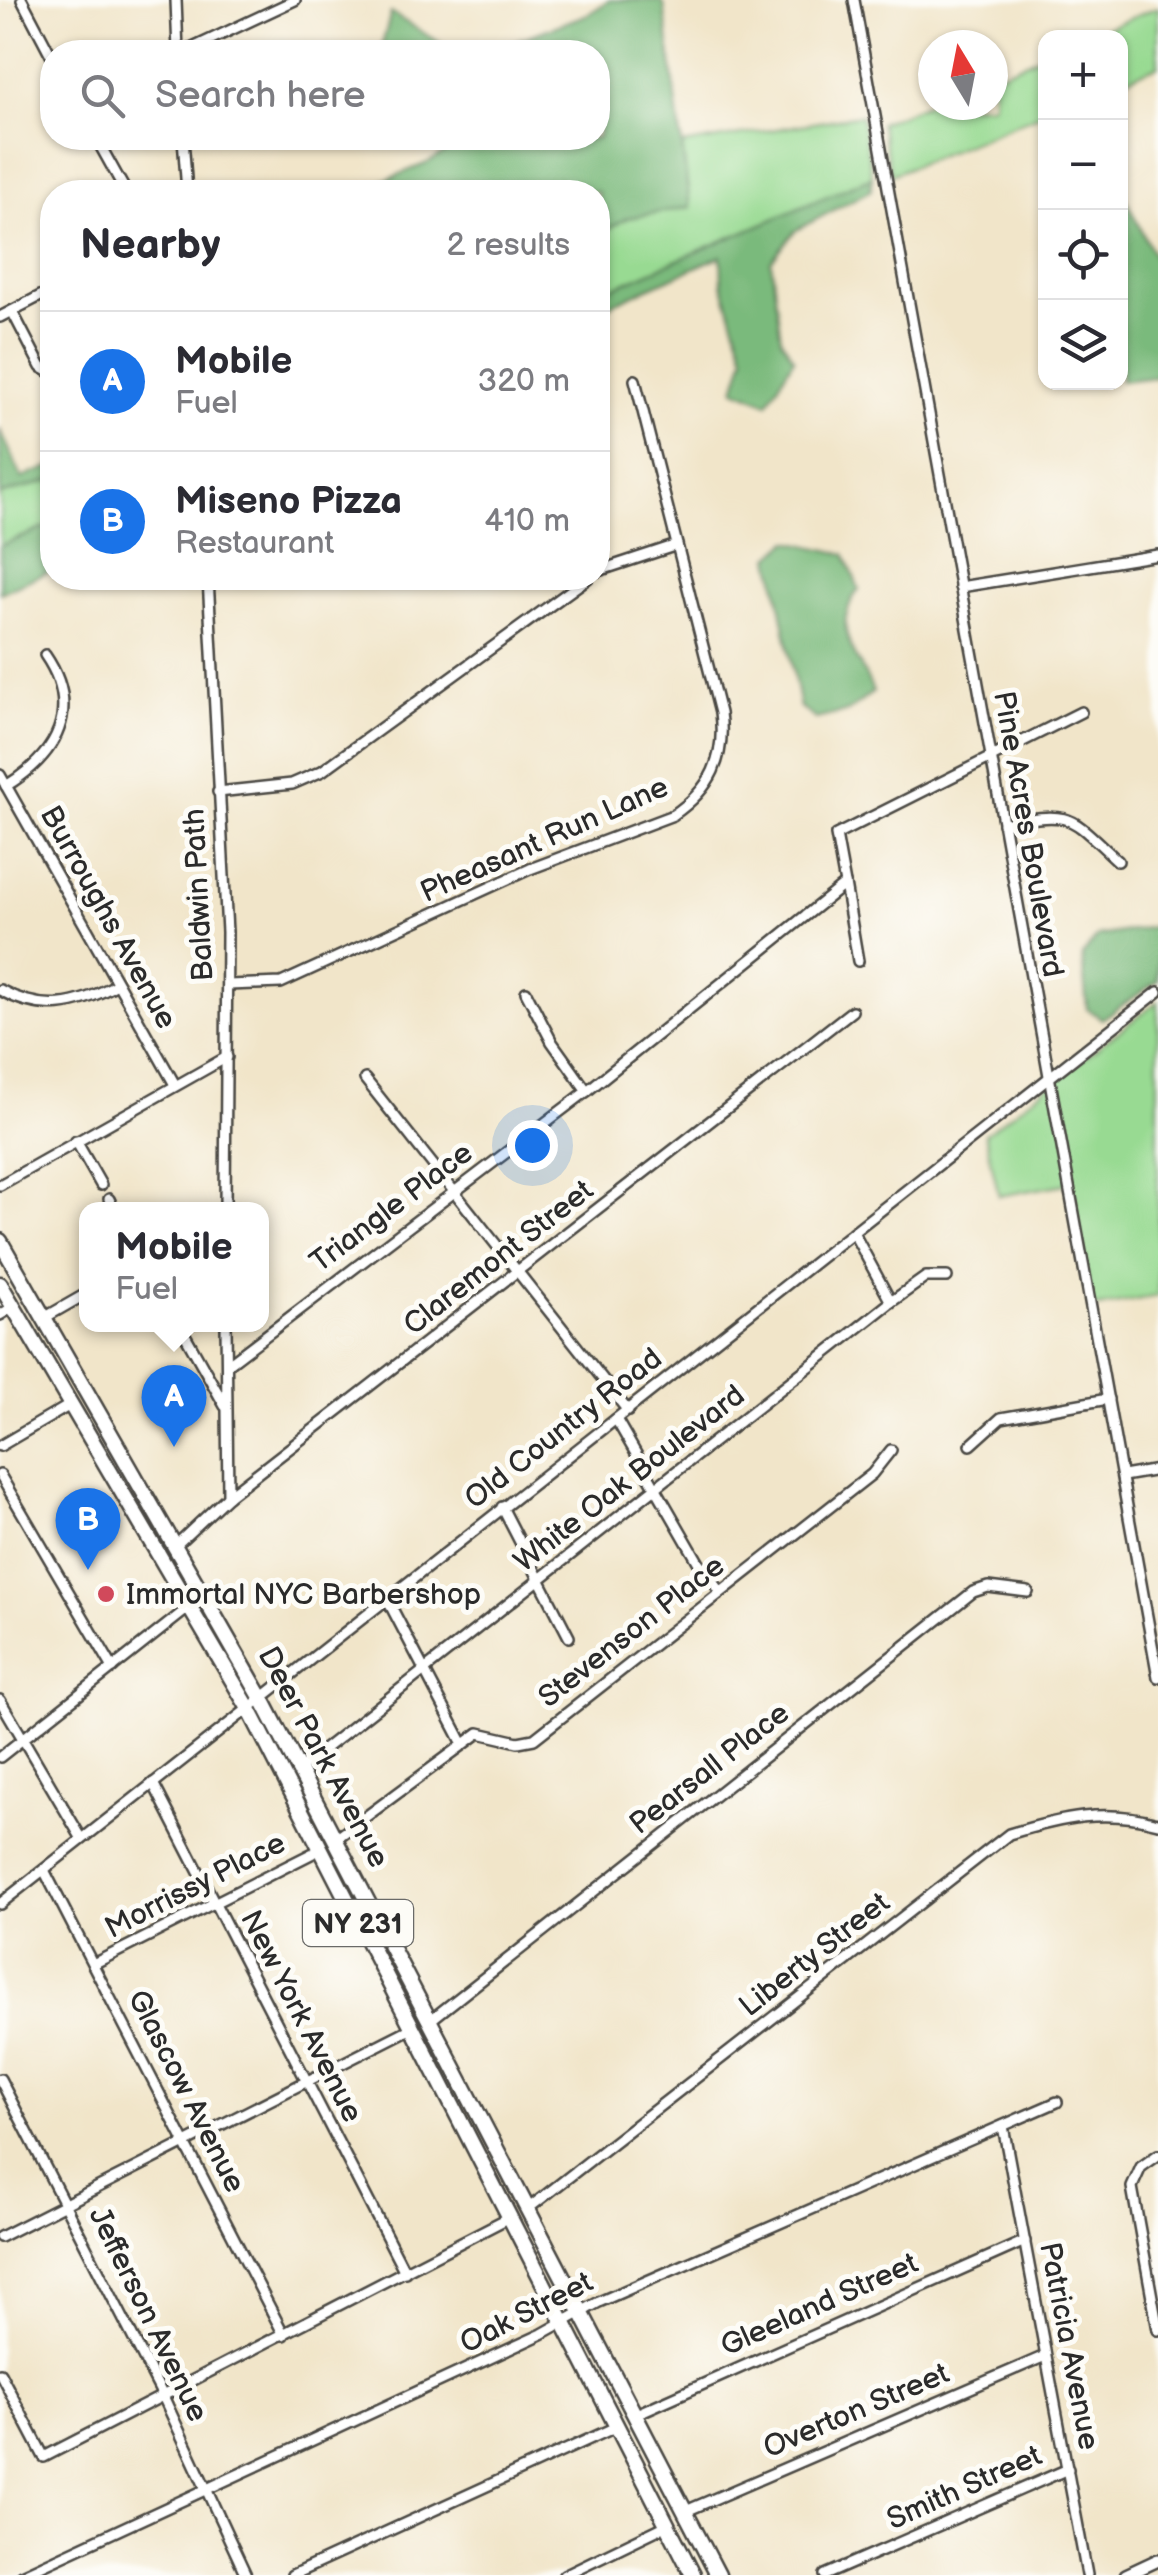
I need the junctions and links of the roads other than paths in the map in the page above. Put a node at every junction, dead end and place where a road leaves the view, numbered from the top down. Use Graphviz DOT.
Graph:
graph roads {
  1 [pos="22,0"];
  2 [pos="176,0"];
  3 [pos="295,0"];
  4 [pos="854,0"];
  5 [pos="43,40"];
  6 [pos="180,40"];
  7 [pos="207,40"];
  8 [pos="103,150"];
  9 [pos="184,150"];
  10 [pos="119,180"];
  11 [pos="185,180"];
  12 [pos="40,296"];
  13 [pos="12,311"];
  14 [pos="0,317"];
  15 [pos="40,365"];
  16 [pos="635,380"];
  17 [pos="678,546"];
  18 [pos="1158,555"];
  19 [pos="610,567"];
  20 [pos="960,587"];
  21 [pos="209,590"];
  22 [pos="571,590"];
  23 [pos="45,655"];
  24 [pos="1081,712"];
  25 [pos="990,755"];
  26 [pos="0,775"];
  27 [pos="6,786"];
  28 [pos="218,792"];
  29 [pos="1002,824"];
  30 [pos="1118,861"];
  31 [pos="845,884"];
  32 [pos="858,960"];
  33 [pos="117,984"];
  34 [pos="228,986"];
  35 [pos="0,990"];
  36 [pos="526,992"];
  37 [pos="1158,992"];
  38 [pos="852,1011"];
  39 [pos="227,1057"];
  40 [pos="365,1079"];
  41 [pos="1048,1080"];
  42 [pos="174,1083"];
  43 [pos="587,1091"];
  44 [pos="76,1141"];
  45 [pos="0,1185"];
  46 [pos="101,1185"];
  47 [pos="456,1189"];
  48 [pos="225,1202"];
  49 [pos="853,1232"];
  50 [pos="0,1241"];
  51 [pos="520,1270"];
  52 [pos="947,1276"];
  53 [pos="0,1284"];
  54 [pos="79,1298"];
  55 [pos="891,1302"];
  56 [pos="7,1311"];
  57 [pos="44,1318"];
  58 [pos="183,1332"];
  59 [pos="226,1332"];
  60 [pos="227,1365"];
  61 [pos="1108,1399"];
  62 [pos="70,1405"];
  63 [pos="226,1409"];
  64 [pos="628,1411"];
  65 [pos="616,1420"];
  66 [pos="971,1444"];
  67 [pos="0,1446"];
  68 [pos="890,1450"];
  69 [pos="1158,1470"];
  70 [pos="0,1475"];
  71 [pos="1123,1476"];
  72 [pos="655,1488"];
  73 [pos="228,1496"];
  74 [pos="502,1507"];
  75 [pos="177,1544"];
  76 [pos="538,1581"];
  77 [pos="721,1592"];
  78 [pos="1028,1592"];
  79 [pos="386,1597"];
  80 [pos="187,1608"];
  81 [pos="1154,1636"];
  82 [pos="568,1637"];
  83 [pos="112,1668"];
  84 [pos="423,1672"];
  85 [pos="1158,1677"];
  86 [pos="261,1697"];
  87 [pos="0,1700"];
  88 [pos="248,1707"];
  89 [pos="22,1739"];
  90 [pos="462,1742"];
  91 [pos="0,1757"];
  92 [pos="300,1769"];
  93 [pos="153,1784"];
  94 [pos="1158,1823"];
  95 [pos="82,1838"];
  96 [pos="337,1838"];
  97 [pos="320,1850"];
  98 [pos="44,1870"];
  99 [pos="214,1900"];
  100 [pos="0,1904"];
  101 [pos="93,1964"];
  102 [pos="432,2019"];
  103 [pos="410,2030"];
  104 [pos="0,2078"];
  105 [pos="306,2080"];
  106 [pos="1057,2102"];
  107 [pos="1003,2126"];
  108 [pos="186,2143"];
  109 [pos="1158,2155"];
  110 [pos="66,2203"];
  111 [pos="529,2208"];
  112 [pos="508,2218"];
  113 [pos="0,2237"];
  114 [pos="1025,2241"];
  115 [pos="405,2272"];
  116 [pos="584,2312"];
  117 [pos="567,2322"];
  118 [pos="1158,2330"];
  119 [pos="284,2335"];
  120 [pos="1045,2356"];
  121 [pos="0,2373"];
  122 [pos="163,2396"];
  123 [pos="634,2415"];
  124 [pos="618,2426"];
  125 [pos="1068,2469"];
  126 [pos="206,2490"];
  127 [pos="686,2511"];
  128 [pos="667,2525"];
  129 [pos="1158,2560"];
  130 [pos="20,2575"];
  131 [pos="246,2575"];
  132 [pos="292,2575"];
  133 [pos="564,2575"];
  134 [pos="694,2575"];
  135 [pos="718,2575"];
  136 [pos="825,2575"];
  137 [pos="1087,2575"];
  138 [pos="1126,2575"];
  1 -- 5 [label="street"];
  2 -- 6 [label="street"];
  3 -- 7 [label="street"];
  4 -- 20 [label="street, Pine Acres Boulevard"];
  8 -- 10 [label="street"];
  9 -- 11 [label="street"];
  12 -- 13 [label="street"];
  13 -- 14 [label="street"];
  13 -- 15 [label="street"];
  16 -- 17 [label="street, Pheasant Run Lane"];
  17 -- 19 [label="street"];
  17 -- 34 [label="street, Pheasant Run Lane"];
  18 -- 20 [label="street"];
  20 -- 25 [label="street, Pine Acres Boulevard"];
  21 -- 28 [label="street, Baldwin Path"];
  22 -- 28 [label="street"];
  23 -- 27 [label="street"];
  24 -- 25 [label="street"];
  25 -- 29 [label="street, Pine Acres Boulevard"];
  25 -- 31 [label="street"];
  26 -- 27 [label="street, Burroughs Avenue"];
  27 -- 33 [label="street, Burroughs Avenue"];
  28 -- 34 [label="street, Baldwin Path"];
  29 -- 30 [label="street"];
  29 -- 41 [label="street, Pine Acres Boulevard"];
  31 -- 32 [label="street"];
  31 -- 43 [label="street, Triangle Place"];
  33 -- 35 [label="street"];
  33 -- 42 [label="street, Burroughs Avenue"];
  34 -- 39 [label="street, Baldwin Path"];
  36 -- 43 [label="street"];
  37 -- 41 [label="street, Old Country Road"];
  38 -- 51 [label="street, Claremont Street"];
  39 -- 42 [label="street"];
  39 -- 48 [label="street, Baldwin Path"];
  40 -- 47 [label="street"];
  41 -- 49 [label="street, Old Country Road"];
  41 -- 61 [label="street, Pine Acres Boulevard"];
  42 -- 44 [label="street"];
  43 -- 47 [label="street, Triangle Place"];
  44 -- 45 [label="street"];
  44 -- 46 [label="street"];
  47 -- 51 [label="street"];
  47 -- 60 [label="street, Triangle Place"];
  49 -- 55 [label="street"];
  49 -- 64 [label="street, Old Country Road"];
  50 -- 57 [label="main road, Deer Park Avenue / NY 231"];
  51 -- 64 [label="street"];
  51 -- 73 [label="street, Claremont Street"];
  52 -- 55 [label="street, White Oak Boulevard"];
  53 -- 56 [label="main road, Deer Park Avenue / NY 231"];
  54 -- 57 [label="street"];
  55 -- 72 [label="street, White Oak Boulevard"];
  56 -- 62 [label="main road, Deer Park Avenue / NY 231"];
  57 -- 75 [label="main road, Deer Park Avenue / NY 231"];
  58 -- 63 [label="street"];
  59 -- 60 [label="street"];
  60 -- 63 [label="street"];
  61 -- 66 [label="street"];
  61 -- 71 [label="street, Pine Acres Boulevard"];
  62 -- 67 [label="street"];
  62 -- 80 [label="main road, Deer Park Avenue / NY 231"];
  63 -- 73 [label="street"];
  64 -- 65 [label="street, Old Country Road"];
  65 -- 72 [label="street"];
  65 -- 74 [label="street, Old Country Road"];
  68 -- 77 [label="street, Stevenson Place"];
  69 -- 71 [label="street"];
  70 -- 83 [label="street"];
  71 -- 81 [label="street, Pine Acres Boulevard"];
  72 -- 76 [label="street, White Oak Boulevard"];
  72 -- 77 [label="street"];
  73 -- 75 [label="street, Claremont Street"];
  74 -- 76 [label="street"];
  74 -- 79 [label="street, Old Country Road"];
  75 -- 86 [label="main road, Deer Park Avenue / NY 231"];
  76 -- 82 [label="street"];
  76 -- 84 [label="street, White Oak Boulevard"];
  77 -- 90 [label="street, Stevenson Place"];
  78 -- 102 [label="street, Pearsall Place"];
  79 -- 84 [label="street"];
  79 -- 86 [label="street, Old Country Road"];
  80 -- 83 [label="street"];
  80 -- 88 [label="main road, Deer Park Avenue / NY 231"];
  81 -- 85 [label="street, Pine Acres Boulevard"];
  83 -- 89 [label="street"];
  84 -- 90 [label="street"];
  84 -- 92 [label="street, White Oak Boulevard"];
  86 -- 88 [label="street, Old Country Road"];
  86 -- 92 [label="main road, Deer Park Avenue / NY 231"];
  87 -- 89 [label="street"];
  88 -- 93 [label="street, Old Country Road"];
  88 -- 97 [label="main road, Deer Park Avenue / NY 231"];
  89 -- 91 [label="street"];
  89 -- 95 [label="street"];
  90 -- 96 [label="street"];
  92 -- 96 [label="main road, Deer Park Avenue / NY 231"];
  93 -- 95 [label="street, Old Country Road"];
  93 -- 99 [label="street, New York Avenue"];
  94 -- 111 [label="street, Liberty Street"];
  95 -- 98 [label="street, Old Country Road"];
  96 -- 102 [label="main road, Deer Park Avenue / NY 231"];
  97 -- 99 [label="street, Morrissy Place"];
  97 -- 103 [label="main road, Deer Park Avenue / NY 231"];
  98 -- 100 [label="street, Old Country Road"];
  98 -- 101 [label="street, Glascow Avenue"];
  99 -- 101 [label="street, Morrissy Place"];
  99 -- 105 [label="street, New York Avenue"];
  101 -- 108 [label="street, Glascow Avenue"];
  102 -- 111 [label="main road, Deer Park Avenue / NY 231"];
  103 -- 105 [label="street"];
  103 -- 112 [label="main road, Deer Park Avenue / NY 231"];
  104 -- 110 [label="street, Jefferson Avenue"];
  105 -- 108 [label="street"];
  105 -- 115 [label="street, New York Avenue"];
  106 -- 107 [label="street, Oak Street"];
  107 -- 114 [label="street, Patricia Avenue"];
  107 -- 116 [label="street, Oak Street"];
  108 -- 110 [label="street"];
  108 -- 119 [label="street, Glascow Avenue"];
  109 -- 118 [label="street"];
  110 -- 113 [label="street"];
  110 -- 122 [label="street, Jefferson Avenue"];
  111 -- 116 [label="main road, Deer Park Avenue / NY 231"];
  112 -- 115 [label="street"];
  112 -- 117 [label="main road, Deer Park Avenue / NY 231"];
  114 -- 120 [label="street, Patricia Avenue"];
  114 -- 123 [label="street, Gleeland Street"];
  115 -- 119 [label="street"];
  116 -- 117 [label="street, Oak Street"];
  116 -- 123 [label="main road, Deer Park Avenue / NY 231"];
  117 -- 124 [label="main road, Deer Park Avenue / NY 231"];
  117 -- 126 [label="street, Oak Street"];
  119 -- 122 [label="street"];
  120 -- 125 [label="street, Patricia Avenue"];
  120 -- 127 [label="street, Overton Street"];
  121 -- 122 [label="street"];
  122 -- 126 [label="street, Jefferson Avenue"];
  123 -- 127 [label="main road, Deer Park Avenue / NY 231"];
  124 -- 128 [label="main road, Deer Park Avenue / NY 231"];
  124 -- 132 [label="street"];
  125 -- 136 [label="street, Smith Street"];
  125 -- 137 [label="street, Patricia Avenue"];
  126 -- 130 [label="street, Oak Street"];
  126 -- 131 [label="street, Jefferson Avenue"];
  127 -- 135 [label="main road, Deer Park Avenue / NY 231"];
  128 -- 133 [label="street"];
  128 -- 134 [label="main road, Deer Park Avenue / NY 231"];
  129 -- 138 [label="street"];
}
